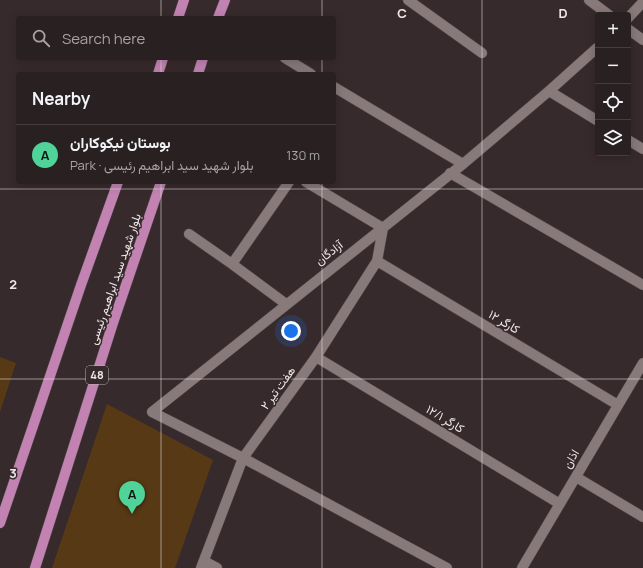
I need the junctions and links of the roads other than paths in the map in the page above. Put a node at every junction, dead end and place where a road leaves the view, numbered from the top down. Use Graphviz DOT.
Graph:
graph roads {
  1 [pos="184,0"];
  2 [pos="225,0"];
  3 [pos="408,0"];
  4 [pos="589,0"];
  5 [pos="643,2"];
  6 [pos="605,12"];
  7 [pos="631,15"];
  8 [pos="179,16"];
  9 [pos="219,16"];
  10 [pos="631,31"];
  11 [pos="643,40"];
  12 [pos="597,48"];
  13 [pos="482,53"];
  14 [pos="162,60"];
  15 [pos="203,60"];
  16 [pos="287,60"];
  17 [pos="159,72"];
  18 [pos="199,72"];
  19 [pos="308,72"];
  20 [pos="336,88"];
  21 [pos="549,91"];
  22 [pos="596,120"];
  23 [pos="631,142"];
  24 [pos="643,149"];
  25 [pos="463,164"];
  26 [pos="450,174"];
  27 [pos="117,184"];
  28 [pos="160,184"];
  29 [pos="288,184"];
  30 [pos="309,184"];
  31 [pos="383,228"];
  32 [pos="189,234"];
  33 [pos="377,261"];
  34 [pos="232,264"];
  35 [pos="643,285"];
  36 [pos="286,304"];
  37 [pos="316,357"];
  38 [pos="643,363"];
  39 [pos="618,405"];
  40 [pos="243,458"];
  41 [pos="576,477"];
  42 [pos="560,504"];
  43 [pos="643,517"];
  44 [pos="0,523"];
  45 [pos="203,564"];
  46 [pos="35,568"];
  47 [pos="217,568"];
  48 [pos="447,568"];
  49 [pos="522,568"];
  1 -- 8 [label="main road"];
  2 -- 9 [label="main road"];
  3 -- 13 [label="street"];
  4 -- 6 [label="street"];
  5 -- 7 [label="street"];
  10 -- 11 [label="street"];
  12 -- 21 [label="street, آزادگان"];
  14 -- 17 [label="main road"];
  15 -- 18 [label="main road"];
  16 -- 19 [label="street"];
  20 -- 25 [label="street"];
  21 -- 22 [label="street"];
  21 -- 25 [label="street, آزادگان"];
  23 -- 24 [label="street"];
  25 -- 26 [label="street, آزادگان"];
  26 -- 31 [label="street, آزادگان"];
  26 -- 35 [label="street"];
  27 -- 44 [label="main road"];
  28 -- 46 [label="main road, بلوار شهید سید ابراهیم رئیسی / 48"];
  29 -- 34 [label="street"];
  30 -- 31 [label="street"];
  31 -- 33 [label="street, هفت تیر ۲"];
  31 -- 36 [label="street, آزادگان"];
  32 -- 34 [label="street"];
  33 -- 37 [label="street, هفت تیر ۲"];
  33 -- 39 [label="street, کارگر ۱۲"];
  34 -- 36 [label="street"];
  36 -- 40 [label="street, آزادگان"];
  37 -- 40 [label="street, هفت تیر ۲"];
  37 -- 42 [label="street, کارگر ۱۲/۱"];
  38 -- 39 [label="street, اذان"];
  39 -- 41 [label="street, اذان"];
  40 -- 45 [label="street, هفت تیر ۲"];
  40 -- 48 [label="street"];
  41 -- 42 [label="street, اذان"];
  41 -- 43 [label="street"];
  42 -- 49 [label="street, اذان"];
  45 -- 47 [label="street"];
}
